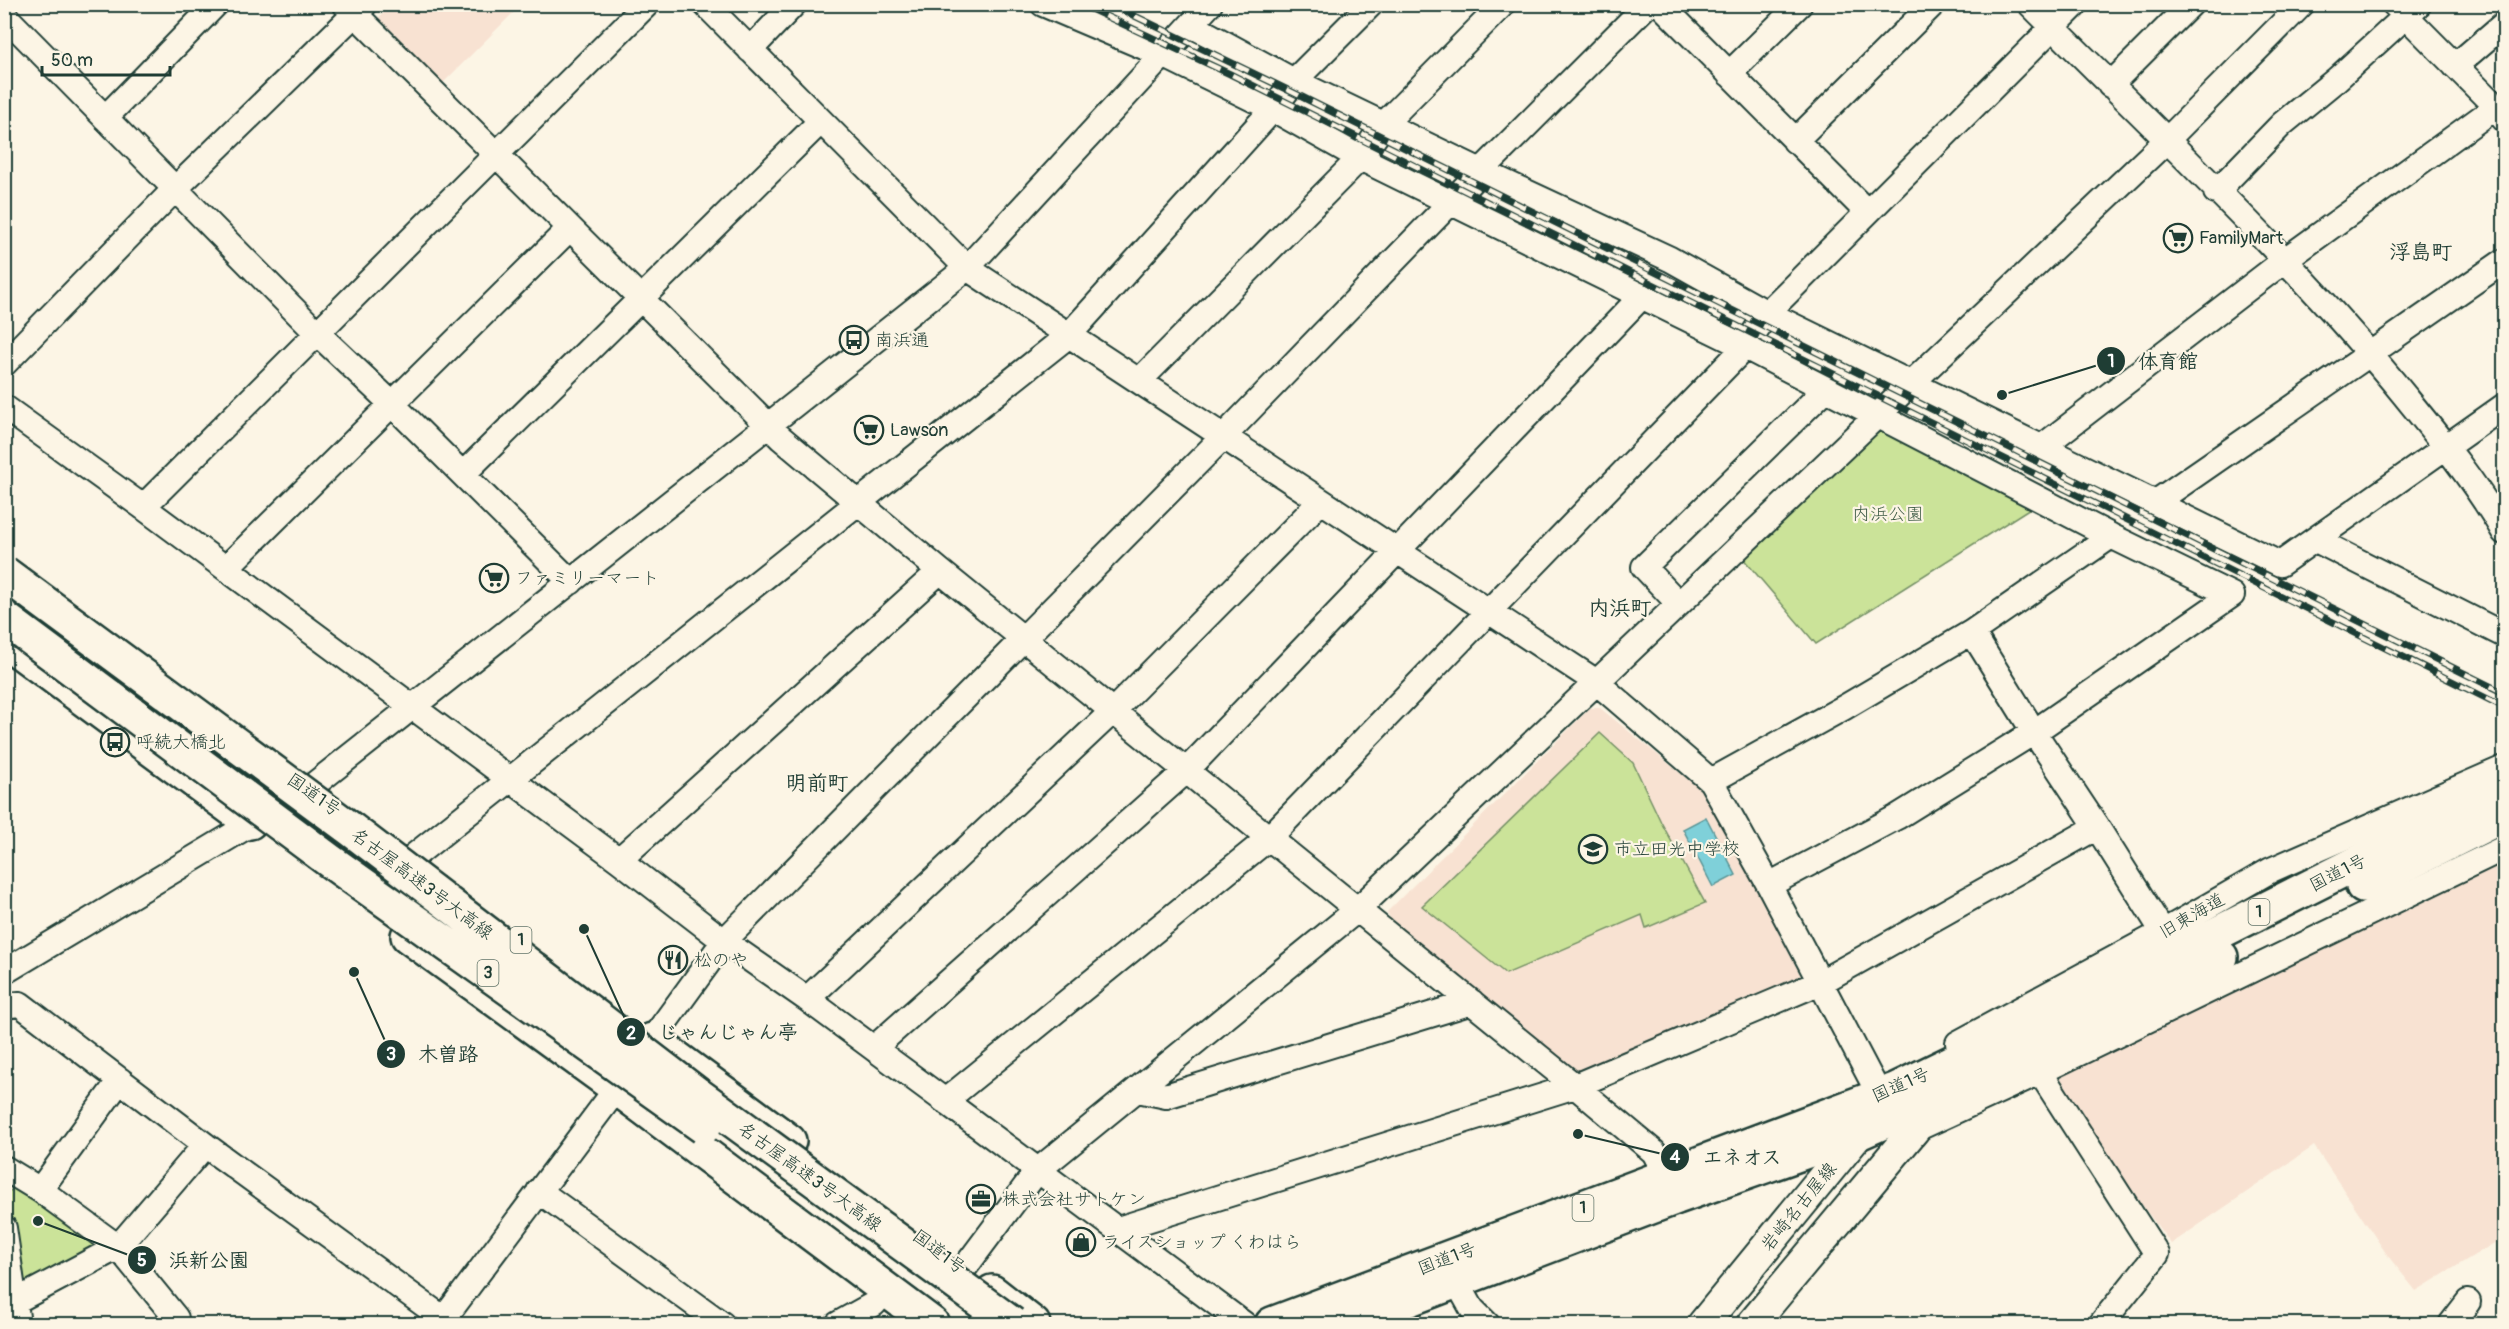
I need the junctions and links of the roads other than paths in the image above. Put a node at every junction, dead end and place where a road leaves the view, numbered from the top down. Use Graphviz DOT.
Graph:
graph roads {
  1 [pos="216,4"];
  2 [pos="646,4"];
  3 [pos="705,4"];
  4 [pos="794,4"];
  5 [pos="1043,4"];
  6 [pos="1210,4"];
  7 [pos="1371,4"];
  8 [pos="1503,4"];
  9 [pos="1648,4"];
  10 [pos="1660,4"];
  11 [pos="1800,4"];
  12 [pos="1933,4"];
  13 [pos="2030,4"];
  14 [pos="2076,4"];
  15 [pos="2191,4"];
  16 [pos="2302,4"];
  17 [pos="355,8"];
  18 [pos="2406,8"];
  19 [pos="4,15"];
  20 [pos="2505,24"];
  21 [pos="1191,25"];
  22 [pos="2053,28"];
  23 [pos="750,50"];
  24 [pos="1163,55"];
  25 [pos="2455,66"];
  26 [pos="1730,74"];
  27 [pos="1294,81"];
  28 [pos="2110,85"];
  29 [pos="1273,109"];
  30 [pos="2500,113"];
  31 [pos="105,118"];
  32 [pos="820,121"];
  33 [pos="1384,124"];
  34 [pos="1795,141"];
  35 [pos="2166,141"];
  36 [pos="495,155"];
  37 [pos="1360,158"];
  38 [pos="1481,171"];
  39 [pos="175,189"];
  40 [pos="2216,192"];
  41 [pos="1452,202"];
  42 [pos="1867,212"];
  43 [pos="569,229"];
  44 [pos="2285,260"];
  45 [pos="2505,261"];
  46 [pos="967,268"];
  47 [pos="1642,296"];
  48 [pos="642,299"];
  49 [pos="1767,313"];
  50 [pos="316,333"];
  51 [pos="1069,335"];
  52 [pos="1745,347"];
  53 [pos="2371,355"];
  54 [pos="4,364"];
  55 [pos="1139,381"];
  56 [pos="1911,383"];
  57 [pos="1826,389"];
  58 [pos="393,405"];
  59 [pos="2505,406"];
  60 [pos="4,407"];
  61 [pos="1875,415"];
  62 [pos="768,426"];
  63 [pos="1223,437"];
  64 [pos="2043,446"];
  65 [pos="2446,447"];
  66 [pos="463,474"];
  67 [pos="1321,501"];
  68 [pos="2156,502"];
  69 [pos="859,504"];
  70 [pos="143,507"];
  71 [pos="2505,532"];
  72 [pos="2111,536"];
  73 [pos="2316,540"];
  74 [pos="1397,551"];
  75 [pos="4,561"];
  76 [pos="226,568"];
  77 [pos="940,571"];
  78 [pos="4,573"];
  79 [pos="570,582"];
  80 [pos="4,597"];
  81 [pos="1679,604"];
  82 [pos="1489,612"];
  83 [pos="4,618"];
  84 [pos="1972,632"];
  85 [pos="2505,635"];
  86 [pos="1024,638"];
  87 [pos="4,640"];
  88 [pos="1595,681"];
  89 [pos="411,708"];
  90 [pos="1113,711"];
  91 [pos="2034,732"];
  92 [pos="2504,768"];
  93 [pos="1186,771"];
  94 [pos="509,780"];
  95 [pos="1711,781"];
  96 [pos="2505,789"];
  97 [pos="306,791"];
  98 [pos="2505,815"];
  99 [pos="253,824"];
  100 [pos="2097,826"];
  101 [pos="1269,838"];
  102 [pos="2505,848"];
  103 [pos="409,860"];
  104 [pos="620,860"];
  105 [pos="1769,885"];
  106 [pos="1357,910"];
  107 [pos="2163,932"];
  108 [pos="513,934"];
  109 [pos="724,941"];
  110 [pos="4,972"];
  111 [pos="1821,982"];
  112 [pos="807,999"];
  113 [pos="1472,1002"];
  114 [pos="4,1008"];
  115 [pos="652,1040"];
  116 [pos="874,1048"];
  117 [pos="2025,1053"];
  118 [pos="120,1080"];
  119 [pos="1575,1086"];
  120 [pos="617,1088"];
  121 [pos="1138,1090"];
  122 [pos="1887,1093"];
  123 [pos="1935,1099"];
  124 [pos="945,1101"];
  125 [pos="1914,1130"];
  126 [pos="1861,1132"];
  127 [pos="205,1145"];
  128 [pos="4,1168"];
  129 [pos="1037,1171"];
  130 [pos="1667,1176"];
  131 [pos="40,1190"];
  132 [pos="539,1191"];
  133 [pos="4,1228"];
  134 [pos="1118,1229"];
  135 [pos="118,1247"];
  136 [pos="963,1270"];
  137 [pos="1456,1282"];
  138 [pos="886,1290"];
  139 [pos="2468,1302"];
  140 [pos="16,1313"];
  141 [pos="442,1322"];
  142 [pos="175,1324"];
  143 [pos="720,1324"];
  144 [pos="838,1324"];
  145 [pos="932,1324"];
  146 [pos="975,1324"];
  147 [pos="1011,1324"];
  148 [pos="1033,1324"];
  149 [pos="1244,1324"];
  150 [pos="1272,1324"];
  151 [pos="1344,1324"];
  152 [pos="1487,1324"];
  153 [pos="1703,1324"];
  154 [pos="1752,1324"];
  155 [pos="2101,1324"];
  156 [pos="2451,1324"];
  1 -- 31 [label="street"];
  2 -- 36 [label="street"];
  3 -- 23 [label="street"];
  4 -- 23 [label="street"];
  5 -- 24 [label="street"];
  6 -- 21 [label="street"];
  7 -- 27 [label="street"];
  8 -- 33 [label="street"];
  9 -- 38 [label="street"];
  10 -- 26 [label="street"];
  11 -- 26 [label="street"];
  12 -- 34 [label="street"];
  13 -- 22 [label="street"];
  14 -- 22 [label="street"];
  15 -- 28 [label="street"];
  16 -- 35 [label="street"];
  17 -- 36 [label="street"];
  17 -- 39 [label="street"];
  18 -- 25 [label="street"];
  18 -- 40 [label="street"];
  19 -- 31 [label="street"];
  20 -- 25 [label="street"];
  21 -- 24 [label="street"];
  21 -- 27 [label="street"];
  22 -- 28 [label="street"];
  22 -- 42 [label="street"];
  23 -- 32 [label="street"];
  24 -- 29 [label="street"];
  24 -- 46 [label="street"];
  25 -- 30 [label="street"];
  26 -- 34 [label="street"];
  27 -- 29 [label="street"];
  27 -- 33 [label="street"];
  28 -- 35 [label="street"];
  29 -- 37 [label="street"];
  29 -- 51 [label="street"];
  30 -- 44 [label="street"];
  31 -- 39 [label="street"];
  32 -- 46 [label="street"];
  32 -- 48 [label="street"];
  33 -- 37 [label="street"];
  33 -- 38 [label="street"];
  34 -- 42 [label="street"];
  35 -- 40 [label="street"];
  35 -- 56 [label="street"];
  36 -- 43 [label="street"];
  36 -- 50 [label="street"];
  37 -- 41 [label="street"];
  37 -- 55 [label="street"];
  38 -- 41 [label="street"];
  38 -- 49 [label="street"];
  39 -- 50 [label="street"];
  39 -- 54 [label="street"];
  40 -- 44 [label="street"];
  41 -- 47 [label="street"];
  41 -- 63 [label="street"];
  42 -- 49 [label="street"];
  43 -- 48 [label="street"];
  43 -- 58 [label="street"];
  44 -- 53 [label="street"];
  44 -- 64 [label="street"];
  45 -- 53 [label="street"];
  46 -- 51 [label="street"];
  46 -- 62 [label="street"];
  47 -- 52 [label="street"];
  47 -- 74 [label="street"];
  48 -- 62 [label="street"];
  48 -- 66 [label="street"];
  49 -- 52 [label="street"];
  49 -- 56 [label="street"];
  50 -- 58 [label="street"];
  50 -- 70 [label="street"];
  51 -- 55 [label="street"];
  51 -- 69 [label="street"];
  52 -- 57 [label="street"];
  52 -- 82 [label="street"];
  53 -- 65 [label="street"];
  53 -- 68 [label="street"];
  55 -- 63 [label="street"];
  56 -- 61 [label="street"];
  56 -- 64 [label="street"];
  57 -- 61 [label="street"];
  57 -- 81 [label="street"];
  58 -- 66 [label="street"];
  58 -- 76 [label="street"];
  59 -- 65 [label="street"];
  60 -- 70 [label="street"];
  61 -- 72 [label="street"];
  61 -- 81 [label="street"];
  62 -- 69 [label="street"];
  62 -- 79 [label="street"];
  63 -- 67 [label="street"];
  63 -- 86 [label="street"];
  64 -- 68 [label="street"];
  65 -- 71 [label="street"];
  65 -- 73 [label="street"];
  66 -- 79 [label="street"];
  67 -- 74 [label="street"];
  67 -- 90 [label="street"];
  68 -- 73 [label="street"];
  69 -- 77 [label="street"];
  69 -- 94 [label="street"];
  70 -- 76 [label="street"];
  72 -- 84 [label="street"];
  72 -- 91 [label="street"];
  73 -- 85 [label="street"];
  74 -- 82 [label="street"];
  74 -- 93 [label="street"];
  75 -- 97 [label="highway, 国道1号 / 1"];
  76 -- 89 [label="street"];
  77 -- 86 [label="street"];
  77 -- 104 [label="street"];
  78 -- 147 [label="highway, 名古屋高速3号大高線 / 3, bridge"];
  79 -- 89 [label="street"];
  80 -- 108 [label="highway"];
  81 -- 88 [label="street"];
  82 -- 88 [label="street"];
  82 -- 101 [label="street"];
  83 -- 146 [label="highway, 名古屋高速3号大高線 / 3, bridge"];
  84 -- 91 [label="street"];
  84 -- 95 [label="street"];
  86 -- 90 [label="street"];
  86 -- 109 [label="street"];
  87 -- 99 [label="highway"];
  88 -- 95 [label="street"];
  88 -- 106 [label="street"];
  89 -- 94 [label="street"];
  89 -- 97 [label="street"];
  90 -- 93 [label="street"];
  90 -- 112 [label="street"];
  91 -- 100 [label="street"];
  91 -- 105 [label="street"];
  92 -- 107 [label="street, 旧東海道"];
  93 -- 101 [label="street"];
  93 -- 116 [label="street"];
  94 -- 103 [label="street"];
  94 -- 104 [label="street"];
  95 -- 105 [label="street"];
  96 -- 117 [label="highway, 国道1号 / 1"];
  97 -- 99 [label="street"];
  97 -- 103 [label="highway, 国道1号 / 1"];
  98 -- 117 [label="highway, 国道1号 / 1"];
  99 -- 110 [label="street"];
  99 -- 120 [label="highway"];
  100 -- 107 [label="street"];
  100 -- 111 [label="street"];
  101 -- 106 [label="street"];
  101 -- 124 [label="street"];
  102 -- 117 [label="street"];
  103 -- 108 [label="highway, 国道1号 / 1"];
  104 -- 109 [label="street"];
  105 -- 111 [label="street"];
  106 -- 113 [label="street"];
  106 -- 121 [label="street"];
  107 -- 122 [label="street, 旧東海道"];
  108 -- 115 [label="highway, 国道1号 / 1"];
  109 -- 112 [label="street"];
  109 -- 115 [label="street"];
  111 -- 119 [label="street"];
  111 -- 122 [label="street"];
  112 -- 116 [label="street"];
  113 -- 119 [label="street"];
  113 -- 121 [label="street"];
  114 -- 118 [label="street"];
  115 -- 136 [label="highway, 国道1号 / 1"];
  116 -- 124 [label="street"];
  117 -- 122 [label="highway, 国道1号 / 1"];
  117 -- 123 [label="highway, 国道1号 / 1"];
  117 -- 125 [label="street"];
  117 -- 155 [label="street"];
  118 -- 127 [label="street"];
  118 -- 131 [label="street"];
  119 -- 130 [label="street"];
  119 -- 134 [label="street"];
  120 -- 132 [label="street"];
  120 -- 138 [label="highway"];
  121 -- 129 [label="street"];
  122 -- 126 [label="main road, 岩崎名古屋線"];
  122 -- 130 [label="highway, 国道1号 / 1"];
  123 -- 125 [label="main road"];
  123 -- 126 [label="highway, 国道1号 / 1"];
  124 -- 129 [label="street"];
  125 -- 154 [label="main road"];
  126 -- 137 [label="highway, 国道1号 / 1"];
  126 -- 153 [label="main road, 岩崎名古屋線"];
  127 -- 135 [label="street"];
  127 -- 141 [label="street"];
  128 -- 131 [label="street"];
  129 -- 134 [label="street"];
  129 -- 136 [label="street"];
  130 -- 150 [label="highway, 国道1号 / 1"];
  131 -- 135 [label="street"];
  132 -- 141 [label="street"];
  132 -- 143 [label="street"];
  133 -- 140 [label="street"];
  134 -- 149 [label="street"];
  135 -- 140 [label="street"];
  135 -- 142 [label="street"];
  136 -- 148 [label="highway, 国道1号 / 1"];
  137 -- 151 [label="highway, 国道1号 / 1"];
  137 -- 152 [label="street"];
  138 -- 144 [label="street"];
  138 -- 145 [label="highway"];
  139 -- 156 [label="street"];
}
